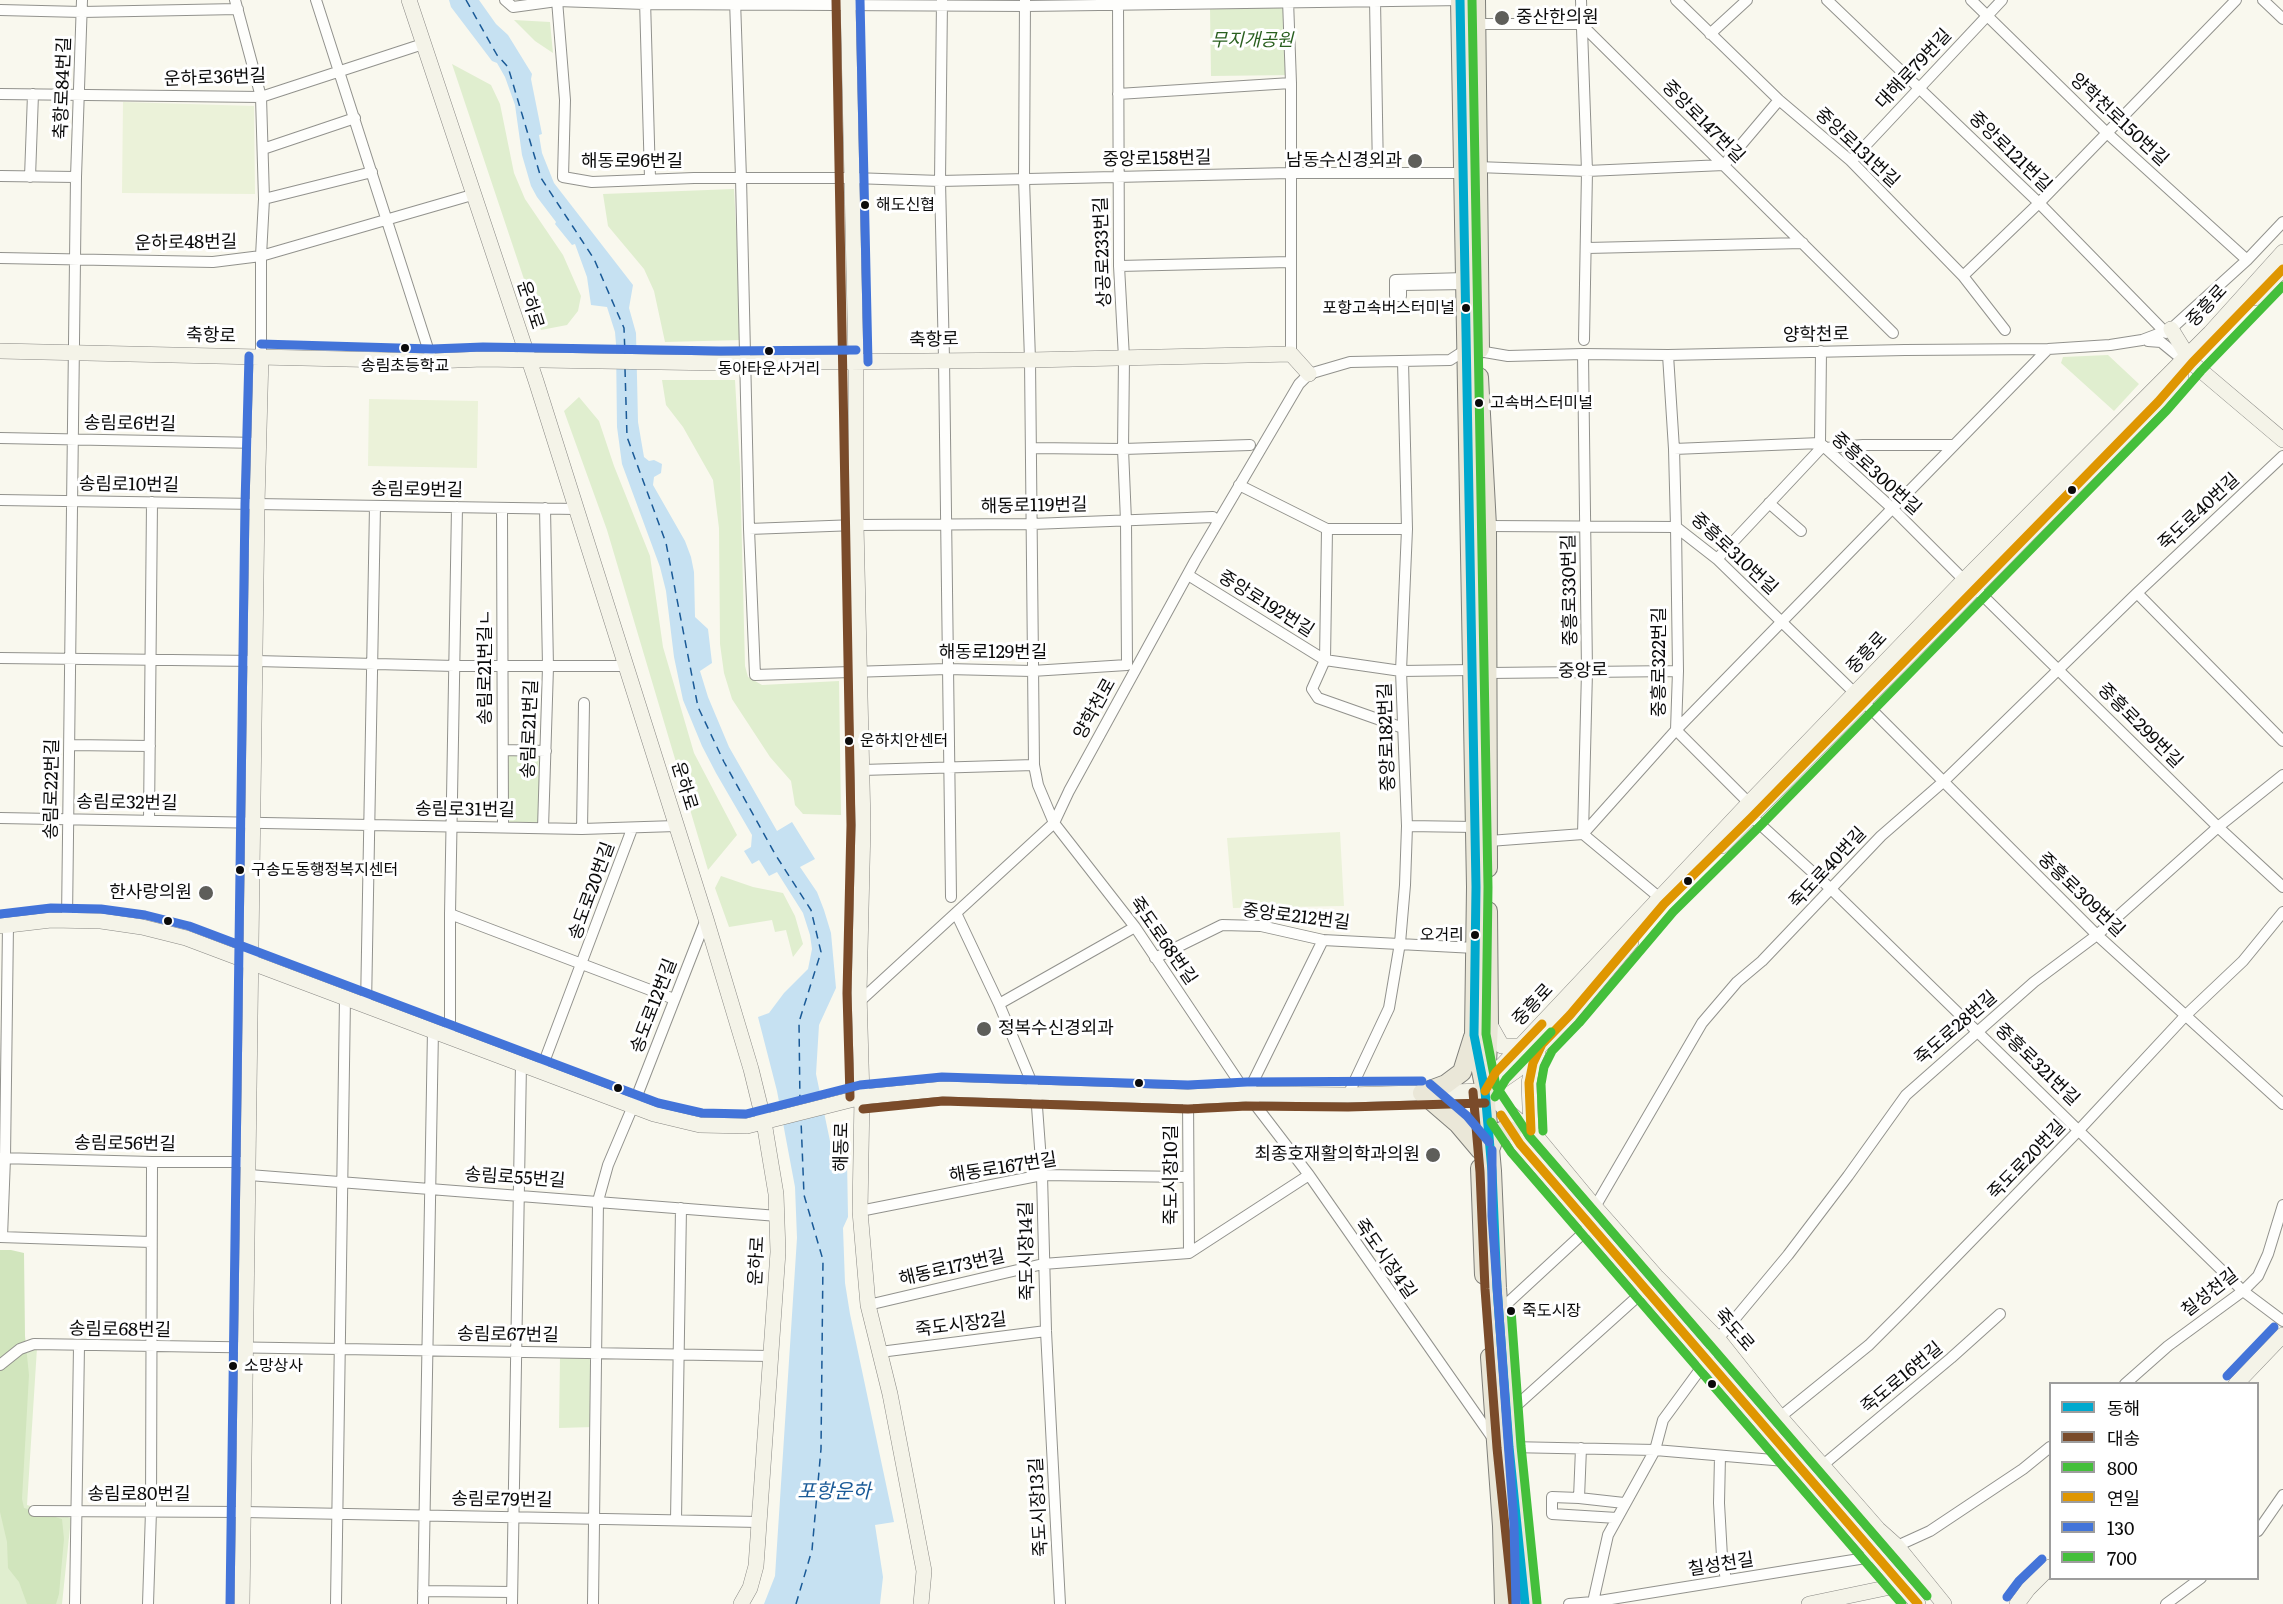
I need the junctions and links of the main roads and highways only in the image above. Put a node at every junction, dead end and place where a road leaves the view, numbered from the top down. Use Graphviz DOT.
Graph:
graph roads {
  1 [pos="409,0"];
  2 [pos="1461,0"];
  3 [pos="1476,0"];
  4 [pos="848,2"];
  5 [pos="1470,170"];
  6 [pos="2283,252"];
  7 [pos="2283,269"];
  8 [pos="2168,331"];
  9 [pos="1473,350"];
  10 [pos="0,351"];
  11 [pos="261,356"];
  12 [pos="2188,359"];
  13 [pos="528,361"];
  14 [pos="856,362"];
  15 [pos="1304,379"];
  16 [pos="2283,440"];
  17 [pos="1481,671"];
  18 [pos="1750,810"];
  19 [pos="4,925"];
  20 [pos="251,962"];
  21 [pos="1489,1023"];
  22 [pos="1474,1035"];
  23 [pos="1542,1044"];
  24 [pos="1521,1046"];
  25 [pos="1485,1091"];
  26 [pos="1422,1093"];
  27 [pos="862,1097"];
  28 [pos="764,1122"];
  29 [pos="1512,1131"];
  30 [pos="1531,1131"];
  31 [pos="1485,1150"];
  32 [pos="2283,1335"];
  33 [pos="2237,1382"];
  34 [pos="1502,1445"];
  35 [pos="2049,1568"];
  36 [pos="1900,1585"];
  37 [pos="242,1604"];
  38 [pos="741,1604"];
  39 [pos="921,1604"];
  40 [pos="1504,1604"];
  41 [pos="1525,1604"];
  42 [pos="1809,1604"];
  43 [pos="1918,1604"];
  44 [pos="1944,1604"];
  45 [pos="2017,1604"];
  1 -- 13 [label="main road, 운하로"];
  2 -- 5 [label="main road"];
  3 -- 5 [label="main road"];
  4 -- 14 [label="main road, 해동로"];
  5 -- 9 [label="main road"];
  6 -- 12 [label="main road, 중흥로"];
  7 -- 12 [label="main road, 중흥로"];
  8 -- 12 [label="main road"];
  9 -- 17 [label="main road"];
  9 -- 17 [label="main road"];
  10 -- 11 [label="main road, 축항로"];
  11 -- 13 [label="main road, 축항로"];
  11 -- 20 [label="main road"];
  12 -- 16 [label="main road"];
  12 -- 18 [label="main road, 중흥로"];
  13 -- 14 [label="main road, 축항로"];
  13 -- 28 [label="main road, 운하로"];
  14 -- 15 [label="main road, 축항로"];
  14 -- 27 [label="main road, 해동로"];
  17 -- 21 [label="main road"];
  17 -- 22 [label="main road"];
  18 -- 23 [label="main road, 중흥로"];
  18 -- 24 [label="main road, 중흥로"];
  19 -- 20 [label="main road"];
  20 -- 28 [label="main road"];
  20 -- 37 [label="main road"];
  21 -- 24 [label="main road"];
  21 -- 25 [label="main road"];
  22 -- 25 [label="main road"];
  22 -- 26 [label="main road"];
  23 -- 25 [label="main road, 중흥로"];
  23 -- 30 [label="main road"];
  24 -- 25 [label="main road, 중흥로"];
  25 -- 26 [label="main road"];
  25 -- 29 [label="main road"];
  25 -- 30 [label="main road, 죽도로"];
  25 -- 31 [label="main road"];
  26 -- 27 [label="main road"];
  26 -- 31 [label="main road"];
  27 -- 28 [label="main road"];
  27 -- 39 [label="main road, 해동로"];
  28 -- 38 [label="main road, 운하로"];
  29 -- 31 [label="main road"];
  29 -- 36 [label="main road"];
  30 -- 44 [label="main road, 죽도로"];
  31 -- 34 [label="main road"];
  31 -- 34 [label="main road"];
  32 -- 33 [label="main road"];
  34 -- 40 [label="main road"];
  34 -- 41 [label="main road"];
  35 -- 45 [label="main road"];
  36 -- 42 [label="main road"];
  36 -- 43 [label="main road"];
}
